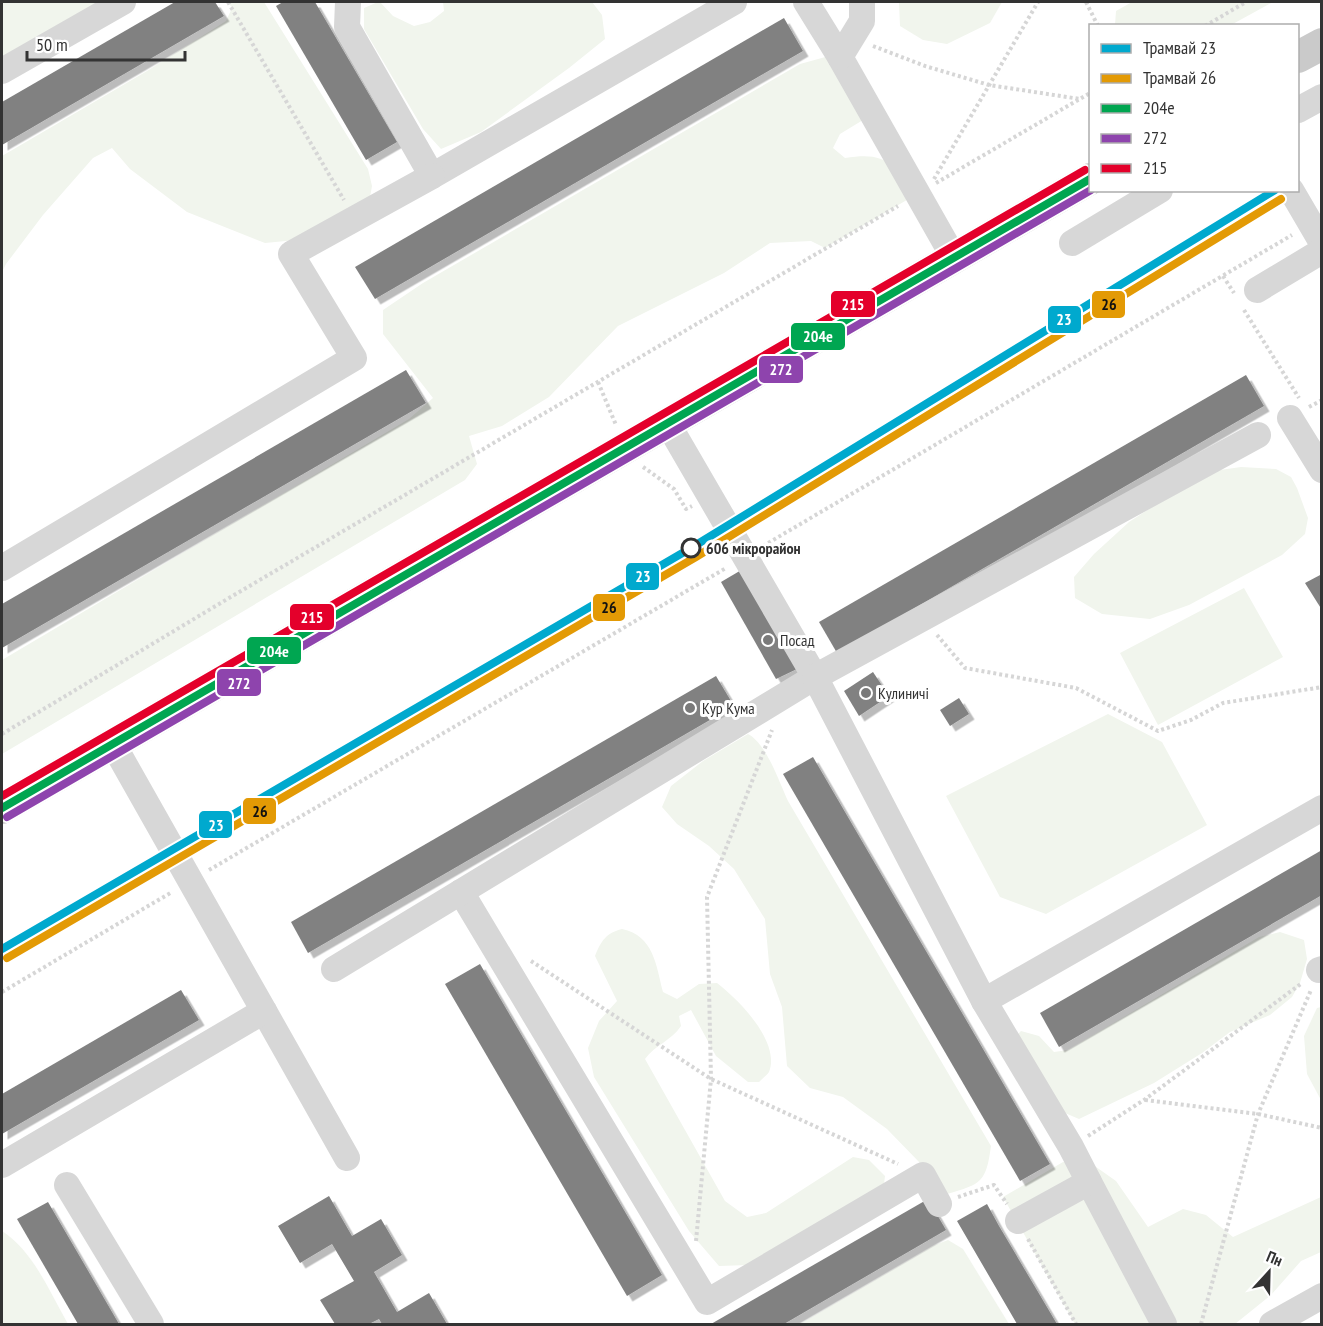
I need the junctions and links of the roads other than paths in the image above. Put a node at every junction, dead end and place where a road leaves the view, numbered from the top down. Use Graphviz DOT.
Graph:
graph roads {
  1 [pos="123,2"];
  2 [pos="348,2"];
  3 [pos="734,2"];
  4 [pos="806,2"];
  5 [pos="862,2"];
  6 [pos="1322,44"];
  7 [pos="846,48"];
  8 [pos="1299,56"];
  9 [pos="2,71"];
  10 [pos="1322,97"];
  11 [pos="1299,109"];
  12 [pos="432,176"];
  13 [pos="1089,180"];
  14 [pos="1157,192"];
  15 [pos="1292,192"];
  16 [pos="1316,234"];
  17 [pos="1072,243"];
  18 [pos="1322,252"];
  19 [pos="954,258"];
  20 [pos="1244,297"];
  21 [pos="1295,409"];
  22 [pos="668,423"];
  23 [pos="1258,435"];
  24 [pos="1322,470"];
  25 [pos="2,568"];
  26 [pos="815,677"];
  27 [pos="113,744"];
  28 [pos="2,808"];
  29 [pos="1322,808"];
  30 [pos="461,892"];
  31 [pos="334,969"];
  32 [pos="984,1001"];
  33 [pos="264,1011"];
  34 [pos="347,1158"];
  35 [pos="2,1165"];
  36 [pos="1089,1182"];
  37 [pos="67,1185"];
  38 [pos="939,1204"];
  39 [pos="1018,1221"];
  40 [pos="1322,1296"];
  41 [pos="151,1324"];
  42 [pos="1164,1324"];
  43 [pos="1272,1324"];
  1 -- 9 [label="lane"];
  2 -- 12 [label="lane"];
  3 -- 12 [label="lane"];
  4 -- 7 [label="lane"];
  5 -- 7 [label="lane"];
  6 -- 8 [label="main road"];
  7 -- 19 [label="lane"];
  10 -- 11 [label="lane"];
  12 -- 25 [label="lane"];
  13 -- 19 [label="main road"];
  14 -- 17 [label="lane"];
  15 -- 16 [label="lane"];
  18 -- 20 [label="lane"];
  19 -- 22 [label="main road"];
  21 -- 24 [label="lane"];
  22 -- 26 [label="lane"];
  22 -- 27 [label="main road"];
  23 -- 26 [label="lane"];
  26 -- 30 [label="lane"];
  26 -- 32 [label="lane"];
  27 -- 28 [label="main road"];
  27 -- 33 [label="lane"];
  29 -- 32 [label="lane"];
  30 -- 31 [label="lane"];
  30 -- 38 [label="lane"];
  32 -- 36 [label="lane"];
  33 -- 34 [label="lane"];
  33 -- 35 [label="lane"];
  36 -- 39 [label="lane"];
  36 -- 42 [label="lane"];
  37 -- 41 [label="lane"];
  40 -- 43 [label="lane"];
}
